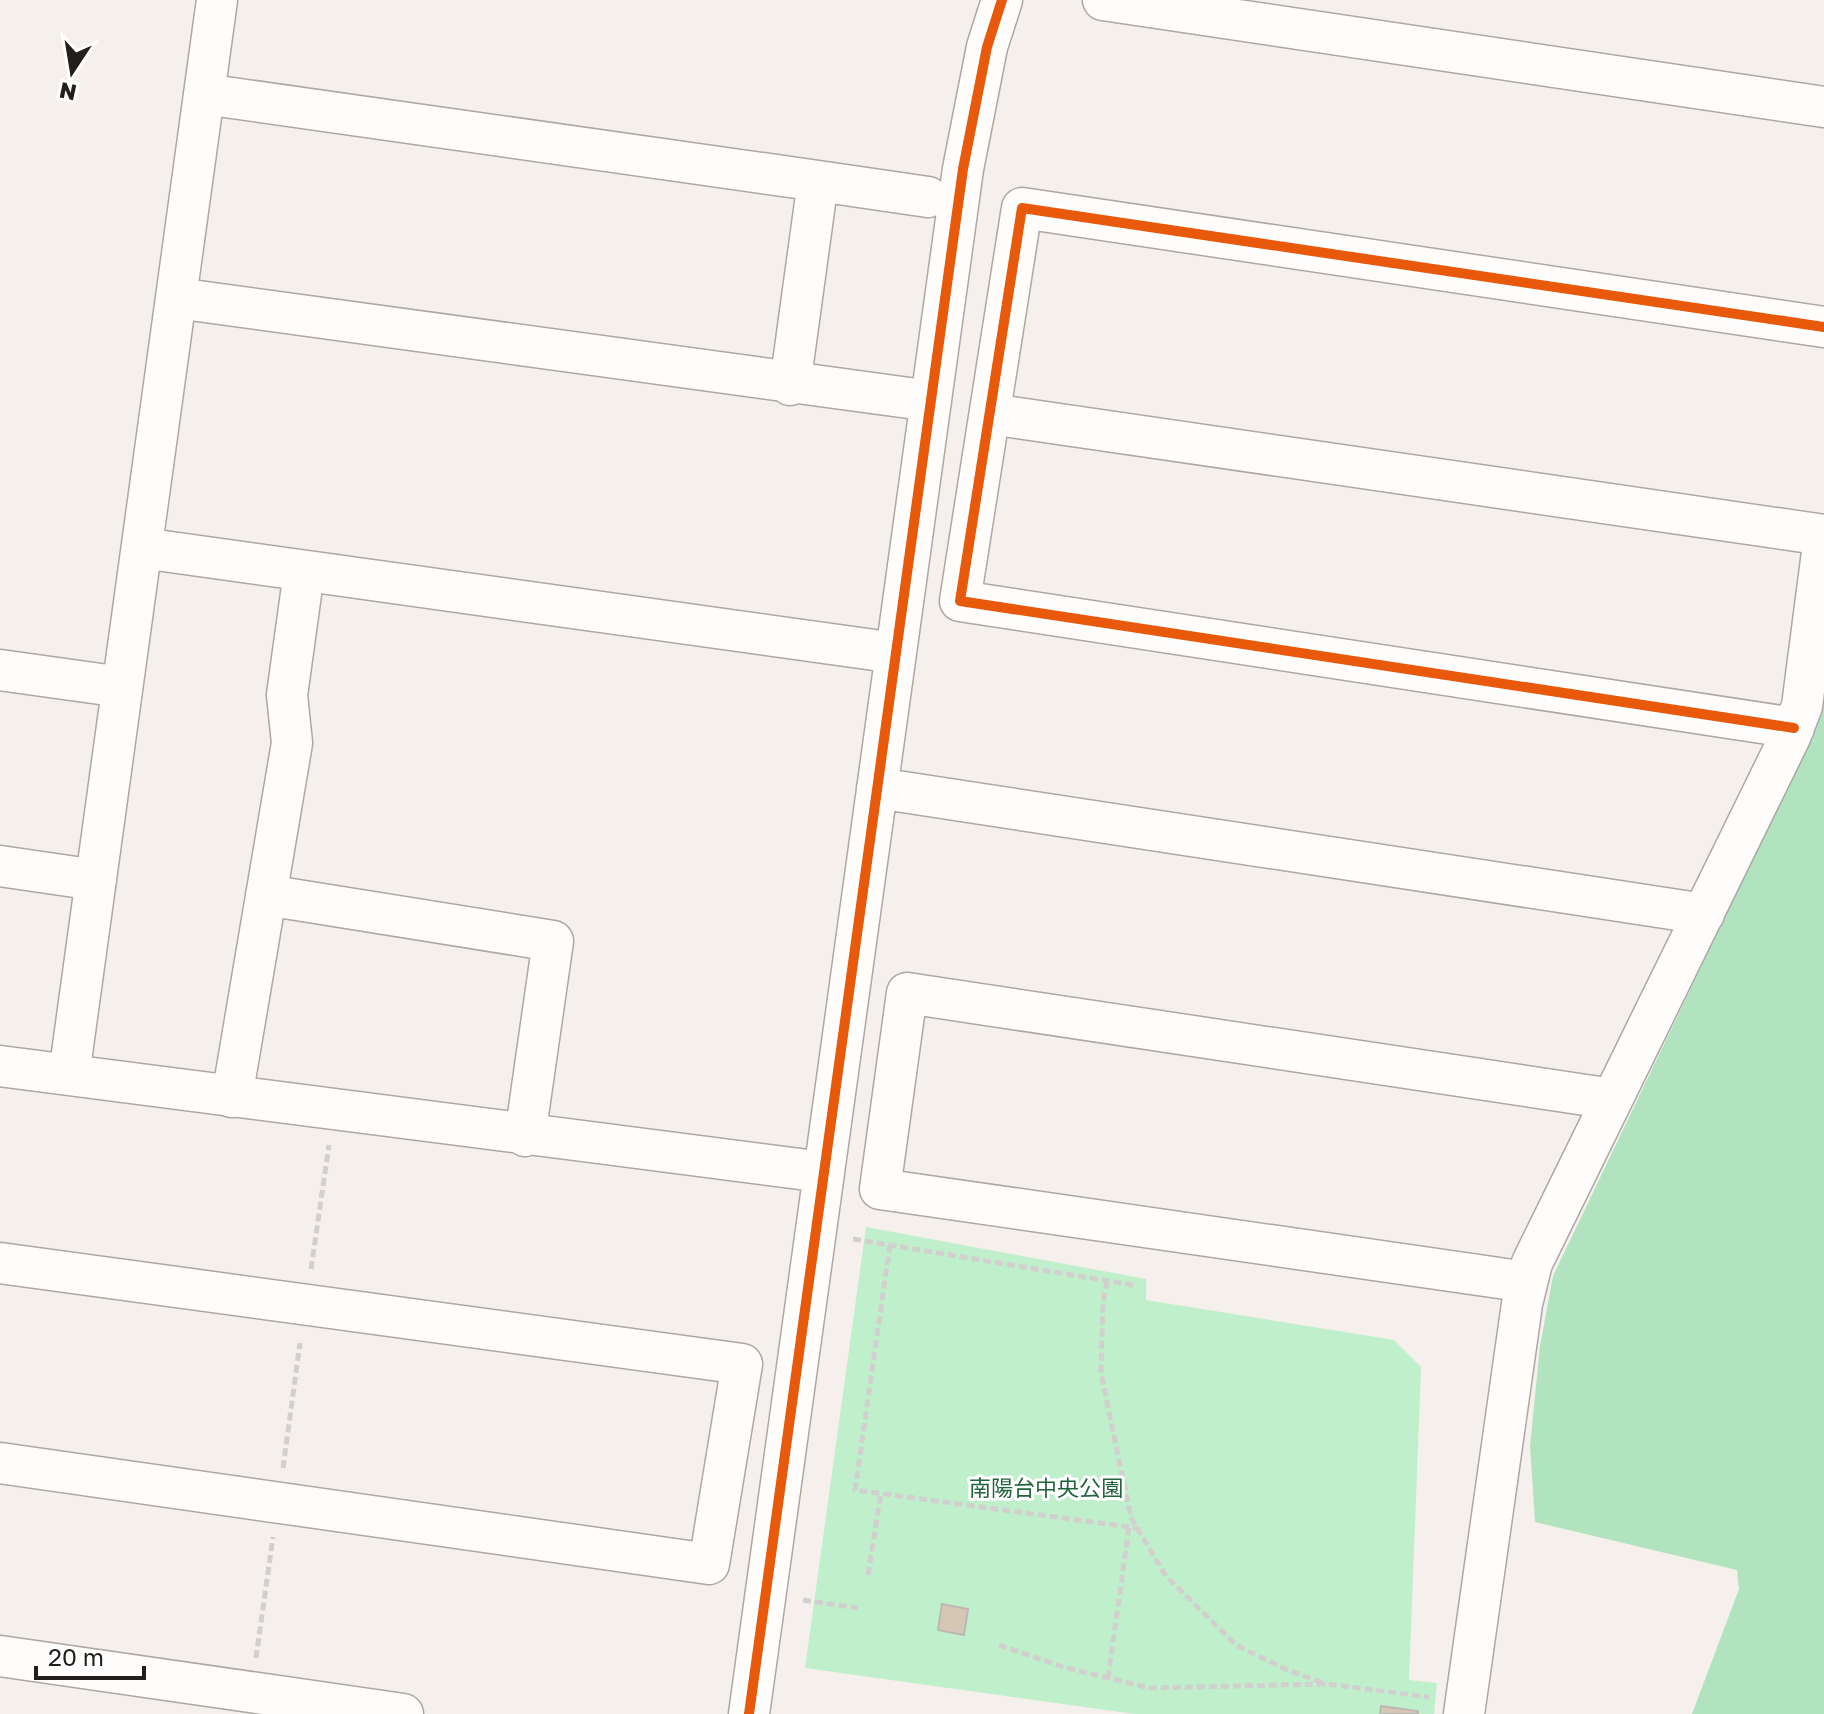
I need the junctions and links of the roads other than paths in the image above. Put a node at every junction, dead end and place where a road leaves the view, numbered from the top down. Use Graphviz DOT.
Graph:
graph roads {
  1 [pos="217,0"];
  2 [pos="1002,0"];
  3 [pos="1103,0"];
  4 [pos="204,94"];
  5 [pos="1824,107"];
  6 [pos="818,181"];
  7 [pos="928,197"];
  8 [pos="176,298"];
  9 [pos="1824,327"];
  10 [pos="790,385"];
  11 [pos="931,401"];
  12 [pos="990,414"];
  13 [pos="1824,536"];
  14 [pos="142,548"];
  15 [pos="304,572"];
  16 [pos="896,653"];
  17 [pos="0,670"];
  18 [pos="122,687"];
  19 [pos="1794,728"];
  20 [pos="877,788"];
  21 [pos="0,866"];
  22 [pos="96,880"];
  23 [pos="266,895"];
  24 [pos="1704,914"];
  25 [pos="0,1066"];
  26 [pos="69,1075"];
  27 [pos="232,1097"];
  28 [pos="1612,1099"];
  29 [pos="525,1136"];
  30 [pos="823,1172"];
  31 [pos="0,1263"];
  32 [pos="1527,1282"];
  33 [pos="0,1463"];
  34 [pos="0,1656"];
  35 [pos="1465,1708"];
  36 [pos="403,1714"];
  37 [pos="749,1714"];
  1 -- 4 [label="street"];
  2 -- 11 [label="street"];
  3 -- 5 [label="street"];
  4 -- 6 [label="street"];
  4 -- 8 [label="street"];
  6 -- 7 [label="street"];
  6 -- 10 [label="street"];
  8 -- 10 [label="street"];
  8 -- 14 [label="street"];
  9 -- 12 [label="street"];
  10 -- 11 [label="street"];
  11 -- 16 [label="street"];
  12 -- 13 [label="street"];
  12 -- 19 [label="street"];
  13 -- 19 [label="street"];
  14 -- 15 [label="street"];
  14 -- 18 [label="street"];
  15 -- 16 [label="street"];
  15 -- 23 [label="street"];
  16 -- 20 [label="street"];
  17 -- 18 [label="street"];
  18 -- 22 [label="street"];
  19 -- 24 [label="street"];
  20 -- 24 [label="street"];
  20 -- 30 [label="street"];
  21 -- 22 [label="street"];
  22 -- 26 [label="street"];
  23 -- 27 [label="street"];
  23 -- 29 [label="street"];
  24 -- 28 [label="street"];
  25 -- 26 [label="street"];
  26 -- 27 [label="street"];
  27 -- 29 [label="street"];
  28 -- 32 [label="street"];
  28 -- 32 [label="street"];
  29 -- 30 [label="street"];
  30 -- 37 [label="street"];
  31 -- 33 [label="street"];
  32 -- 35 [label="street"];
  34 -- 36 [label="street"];
}
